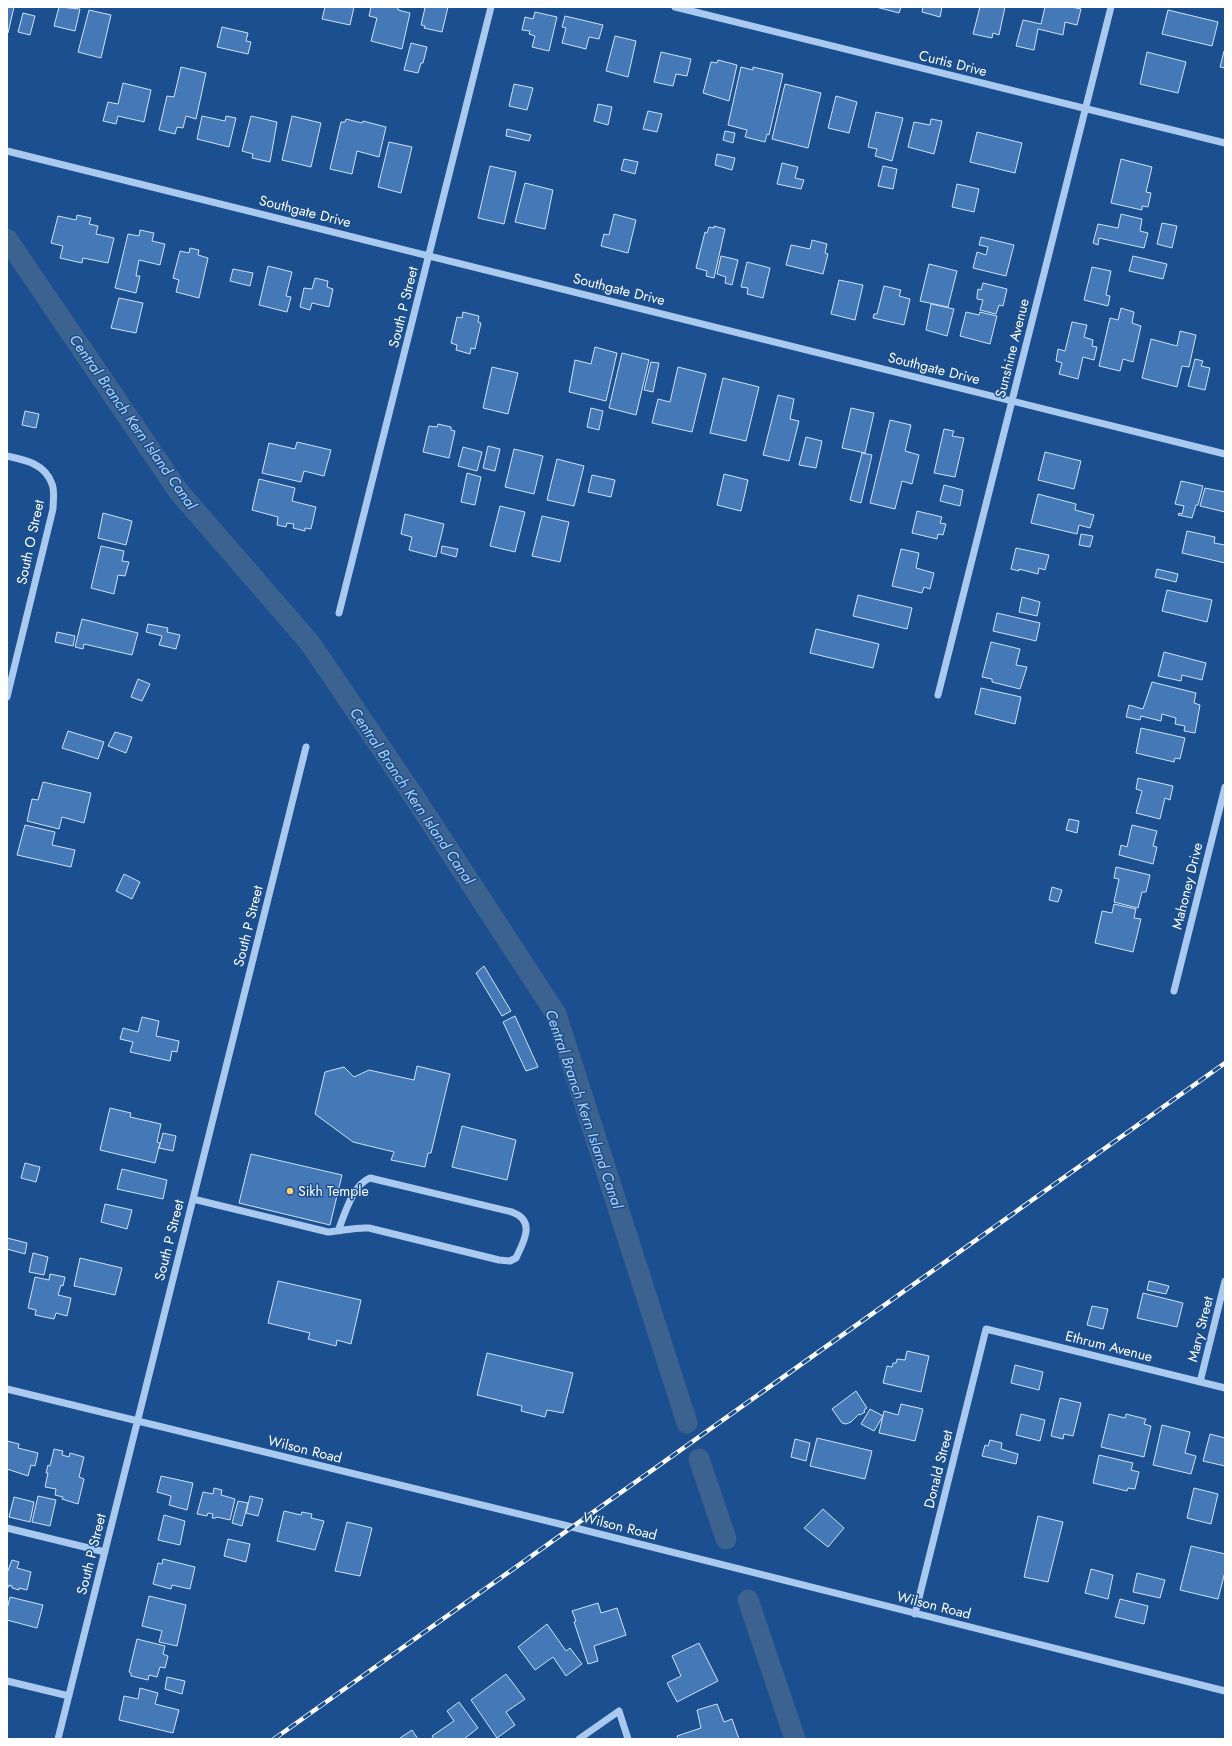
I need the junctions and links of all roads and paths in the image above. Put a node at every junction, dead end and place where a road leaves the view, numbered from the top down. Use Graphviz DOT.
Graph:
graph roads {
  1 [pos="491,7"];
  2 [pos="675,7"];
  3 [pos="1110,7"];
  4 [pos="1085,109"];
  5 [pos="1225,143"];
  6 [pos="7,151"];
  7 [pos="429,256"];
  8 [pos="1012,401"];
  9 [pos="1225,454"];
  10 [pos="7,456"];
  11 [pos="339,613"];
  12 [pos="938,695"];
  13 [pos="7,697"];
  14 [pos="306,747"];
  15 [pos="1225,787"];
  16 [pos="1174,991"];
  17 [pos="193,1199"];
  18 [pos="338,1231"];
  19 [pos="1225,1282"];
  20 [pos="986,1329"];
  21 [pos="1200,1382"];
  22 [pos="1225,1388"];
  23 [pos="7,1389"];
  24 [pos="137,1421"];
  25 [pos="7,1528"];
  26 [pos="105,1552"];
  27 [pos="915,1614"];
  28 [pos="7,1681"];
  29 [pos="1225,1691"];
  30 [pos="69,1696"];
  31 [pos="58,1739"];
  32 [pos="579,1739"];
  33 [pos="628,1739"];
  1 -- 7 [label="street, South P Street"];
  2 -- 4 [label="street, Curtis Drive"];
  3 -- 4 [label="street, Sunshine Avenue"];
  4 -- 5 [label="street, Curtis Drive"];
  4 -- 8 [label="street, Sunshine Avenue"];
  6 -- 7 [label="street, Southgate Drive"];
  7 -- 8 [label="street, Southgate Drive"];
  7 -- 11 [label="street, South P Street"];
  8 -- 9 [label="street, Southgate Drive"];
  8 -- 12 [label="street, Sunshine Avenue"];
  10 -- 13 [label="street, South O Street"];
  14 -- 17 [label="street, South P Street"];
  15 -- 16 [label="street, Mahoney Drive"];
  17 -- 18 [label="street"];
  17 -- 24 [label="street, South P Street"];
  18 -- 18 [label="street"];
  19 -- 21 [label="street, Mary Street"];
  20 -- 21 [label="street, Ethrum Avenue"];
  20 -- 27 [label="street, Donald Street"];
  21 -- 22 [label="street, Ethrum Avenue"];
  23 -- 24 [label="street, Wilson Road"];
  24 -- 26 [label="street, South P Street"];
  24 -- 27 [label="street, Wilson Road"];
  25 -- 26 [label="street"];
  26 -- 30 [label="street, South P Street"];
  27 -- 29 [label="street, Wilson Road"];
  28 -- 30 [label="street"];
  30 -- 31 [label="street, South P Street"];
  32 -- 33 [label="street"];
}
